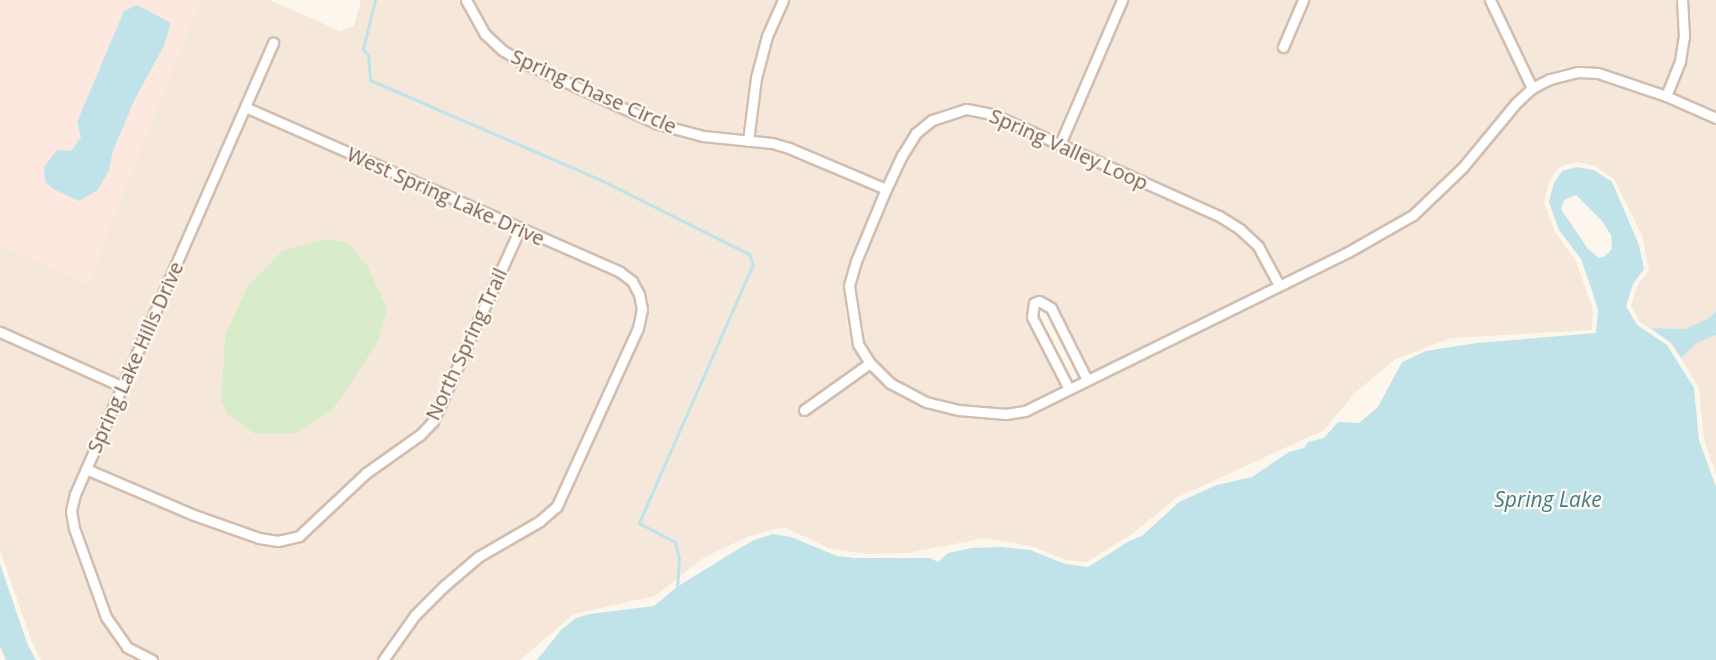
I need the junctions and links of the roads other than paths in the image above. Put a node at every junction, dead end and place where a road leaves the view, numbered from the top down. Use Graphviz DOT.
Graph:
graph roads {
  1 [pos="466,0"];
  2 [pos="783,0"];
  3 [pos="1122,0"];
  4 [pos="1303,0"];
  5 [pos="1490,0"];
  6 [pos="1682,0"];
  7 [pos="273,42"];
  8 [pos="1283,47"];
  9 [pos="1532,88"];
  10 [pos="1666,96"];
  11 [pos="245,107"];
  12 [pos="1716,118"];
  13 [pos="748,141"];
  14 [pos="1060,144"];
  15 [pos="886,189"];
  16 [pos="520,228"];
  17 [pos="1279,285"];
  18 [pos="0,332"];
  19 [pos="870,363"];
  20 [pos="1088,380"];
  21 [pos="123,387"];
  22 [pos="1069,389"];
  23 [pos="804,410"];
  24 [pos="86,469"];
  25 [pos="152,660"];
  26 [pos="383,660"];
  1 -- 13 [label="street, Spring Chase Circle"];
  2 -- 13 [label="street"];
  3 -- 14 [label="street"];
  4 -- 8 [label="street"];
  5 -- 9 [label="street"];
  6 -- 10 [label="street"];
  7 -- 11 [label="street, Spring Lake Hills Drive"];
  9 -- 10 [label="street"];
  9 -- 17 [label="street"];
  10 -- 12 [label="street"];
  11 -- 16 [label="street, West Spring Lake Drive"];
  11 -- 21 [label="street, Spring Lake Hills Drive"];
  13 -- 15 [label="street, Spring Chase Circle"];
  14 -- 15 [label="street, Spring Valley Loop"];
  14 -- 17 [label="street, Spring Valley Loop"];
  15 -- 19 [label="street, Spring Valley Loop"];
  16 -- 24 [label="street, North Spring Trail"];
  16 -- 26 [label="street, West Spring Lake Drive"];
  17 -- 20 [label="street, Spring Valley Loop"];
  18 -- 21 [label="street"];
  19 -- 22 [label="street, Spring Valley Loop"];
  19 -- 23 [label="street"];
  20 -- 22 [label="street, Spring Valley Loop"];
  20 -- 22 [label="street"];
  21 -- 24 [label="street, Spring Lake Hills Drive"];
  24 -- 25 [label="street, Spring Lake Hills Drive"];
}
